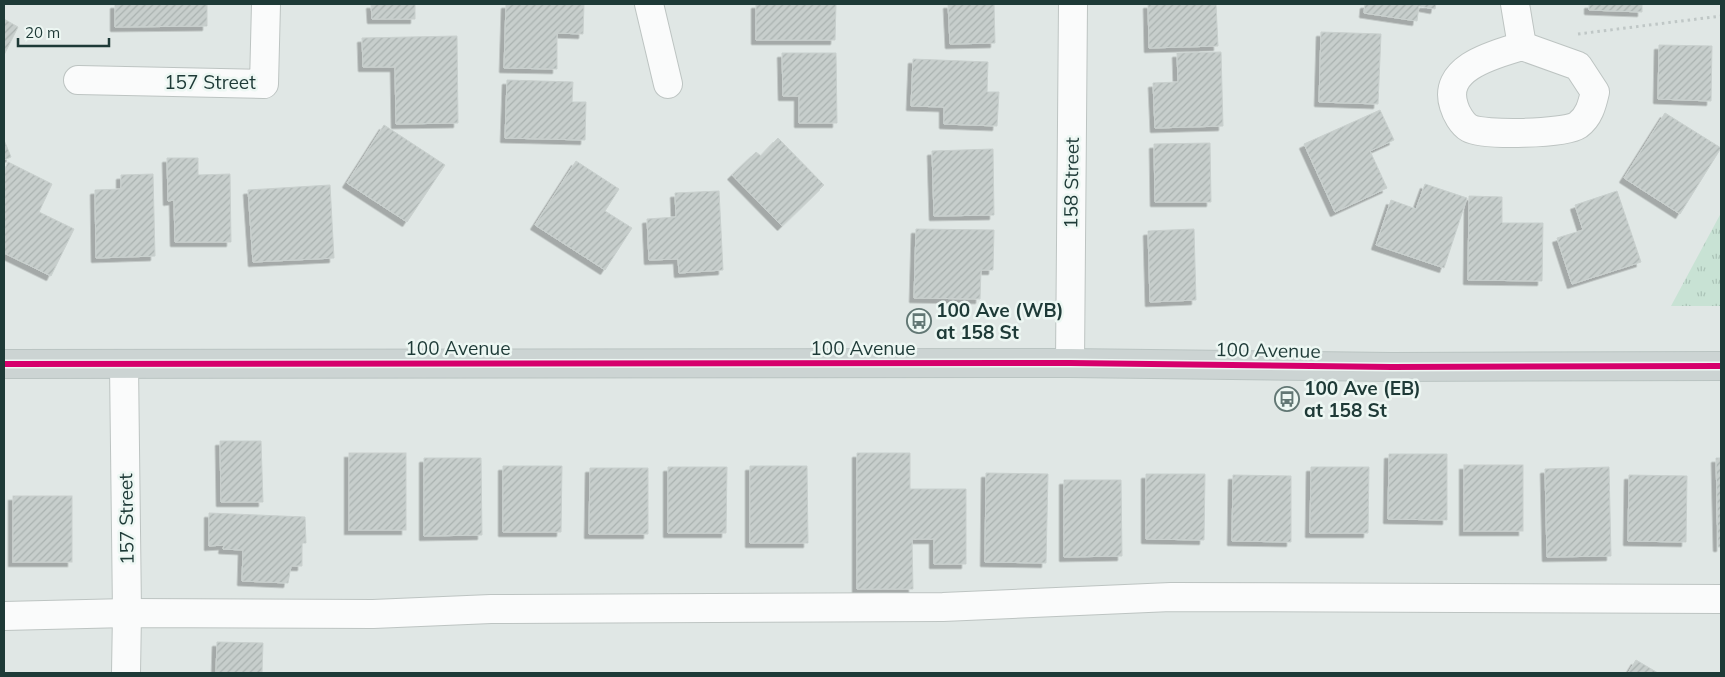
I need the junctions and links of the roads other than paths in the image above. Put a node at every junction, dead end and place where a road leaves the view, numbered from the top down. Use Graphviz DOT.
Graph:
graph roads {
  1 [pos="266,4"];
  2 [pos="649,4"];
  3 [pos="1073,4"];
  4 [pos="1515,4"];
  5 [pos="1522,46"];
  6 [pos="78,80"];
  7 [pos="668,84"];
  8 [pos="1070,363"];
  9 [pos="4,364"];
  10 [pos="124,365"];
  11 [pos="1721,366"];
  12 [pos="1721,600"];
  13 [pos="127,613"];
  14 [pos="4,616"];
  15 [pos="126,673"];
  1 -- 6 [label="street, 157 Street"];
  2 -- 7 [label="street"];
  3 -- 8 [label="street, 158 Street"];
  4 -- 5 [label="street"];
  5 -- 5 [label="street"];
  8 -- 10 [label="main road, 100 Avenue"];
  8 -- 11 [label="main road, 100 Avenue"];
  9 -- 10 [label="main road, 100 Avenue"];
  10 -- 13 [label="street, 157 Street"];
  12 -- 13 [label="street"];
  13 -- 14 [label="street"];
  13 -- 15 [label="street, 157 Street"];
}
